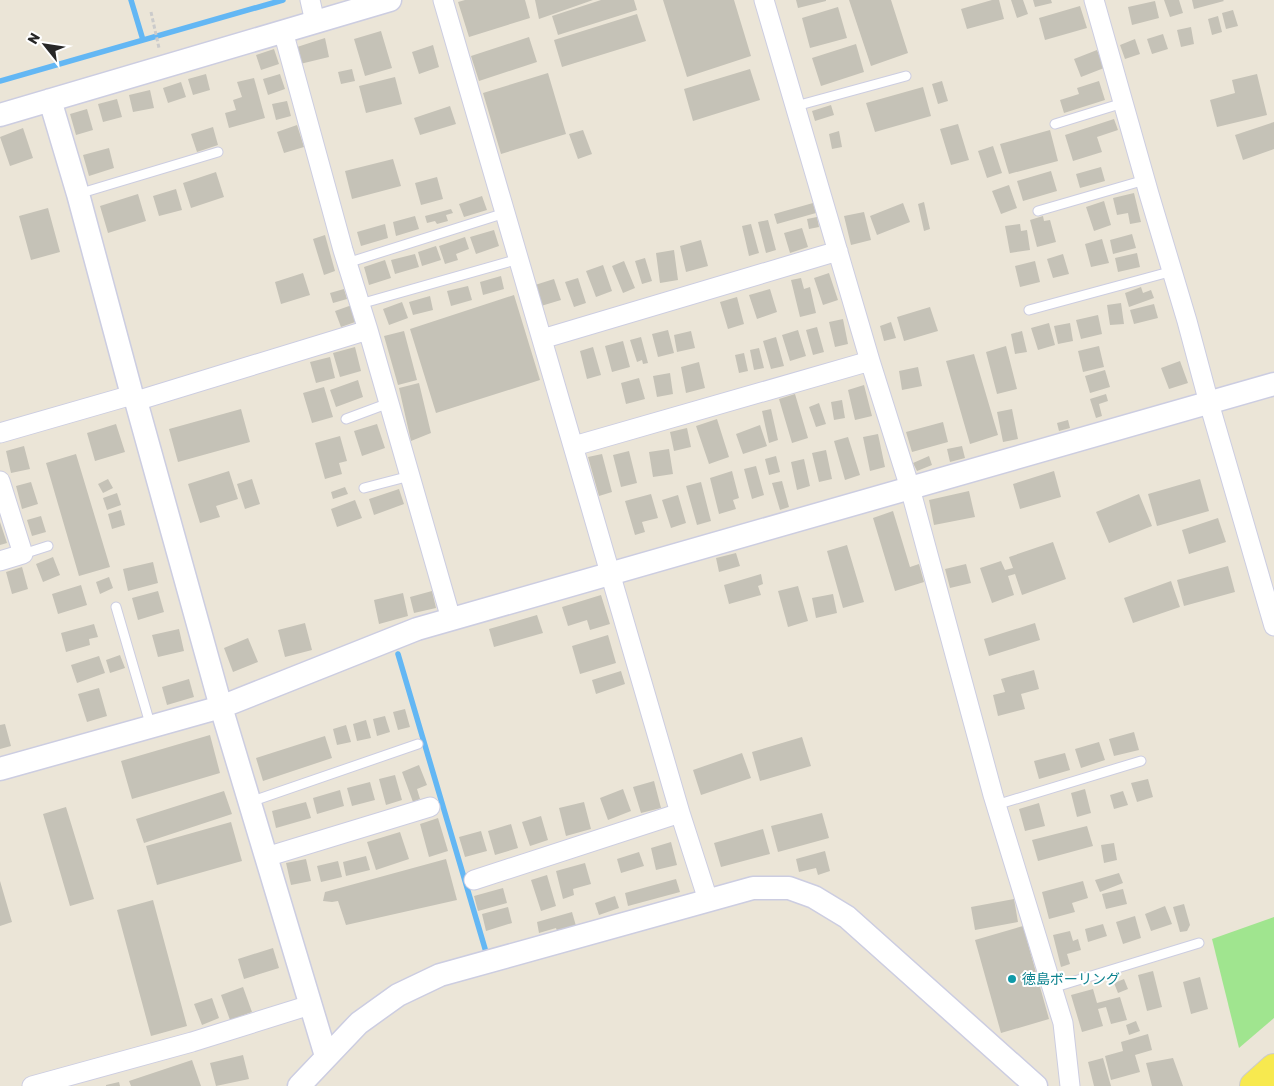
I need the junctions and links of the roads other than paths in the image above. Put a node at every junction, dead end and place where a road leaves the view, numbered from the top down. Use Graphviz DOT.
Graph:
graph roads {
  1 [pos="310,0"];
  2 [pos="390,0"];
  3 [pos="443,0"];
  4 [pos="764,0"];
  5 [pos="1094,0"];
  6 [pos="315,22"];
  7 [pos="282,31"];
  8 [pos="906,76"];
  9 [pos="50,100"];
  10 [pos="1123,103"];
  11 [pos="796,106"];
  12 [pos="0,115"];
  13 [pos="1055,124"];
  14 [pos="218,152"];
  15 [pos="1145,180"];
  16 [pos="78,194"];
  17 [pos="1038,211"];
  18 [pos="506,213"];
  19 [pos="838,251"];
  20 [pos="519,259"];
  21 [pos="347,263"];
  22 [pos="1173,271"];
  23 [pos="360,304"];
  24 [pos="1029,310"];
  25 [pos="368,330"];
  26 [pos="542,339"];
  27 [pos="870,361"];
  28 [pos="1274,384"];
  29 [pos="134,398"];
  30 [pos="389,403"];
  31 [pos="1209,403"];
  32 [pos="346,420"];
  33 [pos="0,433"];
  34 [pos="574,446"];
  35 [pos="410,476"];
  36 [pos="0,480"];
  37 [pos="364,488"];
  38 [pos="910,488"];
  39 [pos="48,546"];
  40 [pos="23,554"];
  41 [pos="0,561"];
  42 [pos="611,574"];
  43 [pos="116,607"];
  44 [pos="451,619"];
  45 [pos="1274,626"];
  46 [pos="221,707"];
  47 [pos="151,726"];
  48 [pos="418,744"];
  49 [pos="1142,761"];
  50 [pos="0,769"];
  51 [pos="250,802"];
  52 [pos="996,805"];
  53 [pos="430,807"];
  54 [pos="680,813"];
  55 [pos="266,858"];
  56 [pos="474,880"];
  57 [pos="708,900"];
  58 [pos="1199,943"];
  59 [pos="1052,988"];
  60 [pos="310,1005"];
  61 [pos="326,1056"];
  62 [pos="1274,1068"];
  63 [pos="32,1086"];
  64 [pos="299,1086"];
  65 [pos="1036,1086"];
  66 [pos="1070,1086"];
  67 [pos="1254,1086"];
  1 -- 6 [label="street"];
  2 -- 6 [label="street"];
  3 -- 18 [label="street"];
  4 -- 11 [label="street"];
  5 -- 10 [label="street"];
  6 -- 7 [label="street"];
  7 -- 9 [label="street"];
  7 -- 21 [label="street"];
  8 -- 11 [label="lane"];
  9 -- 12 [label="street"];
  9 -- 16 [label="street"];
  10 -- 13 [label="lane"];
  10 -- 15 [label="street"];
  11 -- 19 [label="street"];
  14 -- 16 [label="lane"];
  15 -- 17 [label="lane"];
  15 -- 22 [label="street"];
  16 -- 29 [label="street"];
  18 -- 20 [label="street"];
  18 -- 21 [label="lane"];
  19 -- 26 [label="street"];
  19 -- 27 [label="street"];
  20 -- 23 [label="lane"];
  20 -- 26 [label="street"];
  21 -- 23 [label="street"];
  22 -- 24 [label="lane"];
  22 -- 31 [label="street"];
  23 -- 25 [label="street"];
  25 -- 29 [label="street"];
  25 -- 30 [label="street"];
  26 -- 34 [label="street"];
  27 -- 34 [label="street"];
  27 -- 38 [label="street"];
  28 -- 31 [label="street"];
  29 -- 33 [label="street"];
  29 -- 46 [label="street"];
  30 -- 32 [label="lane"];
  30 -- 35 [label="street"];
  31 -- 38 [label="street"];
  31 -- 45 [label="street"];
  34 -- 42 [label="street"];
  35 -- 37 [label="lane"];
  35 -- 44 [label="street"];
  36 -- 40 [label="street"];
  38 -- 42 [label="street"];
  38 -- 52 [label="street"];
  39 -- 40 [label="lane"];
  40 -- 41 [label="street"];
  42 -- 44 [label="street"];
  42 -- 54 [label="street"];
  43 -- 47 [label="lane"];
  44 -- 46 [label="street"];
  46 -- 47 [label="street"];
  46 -- 51 [label="street"];
  47 -- 50 [label="street"];
  48 -- 51 [label="lane"];
  49 -- 52 [label="lane"];
  51 -- 55 [label="street"];
  52 -- 59 [label="street"];
  53 -- 55 [label="street"];
  54 -- 56 [label="street"];
  54 -- 57 [label="street"];
  55 -- 60 [label="street"];
  57 -- 61 [label="street"];
  57 -- 65 [label="street"];
  58 -- 59 [label="lane"];
  59 -- 66 [label="street"];
  60 -- 61 [label="street"];
  60 -- 63 [label="street"];
  61 -- 64 [label="street"];
  62 -- 67 [label="main road"];
}
